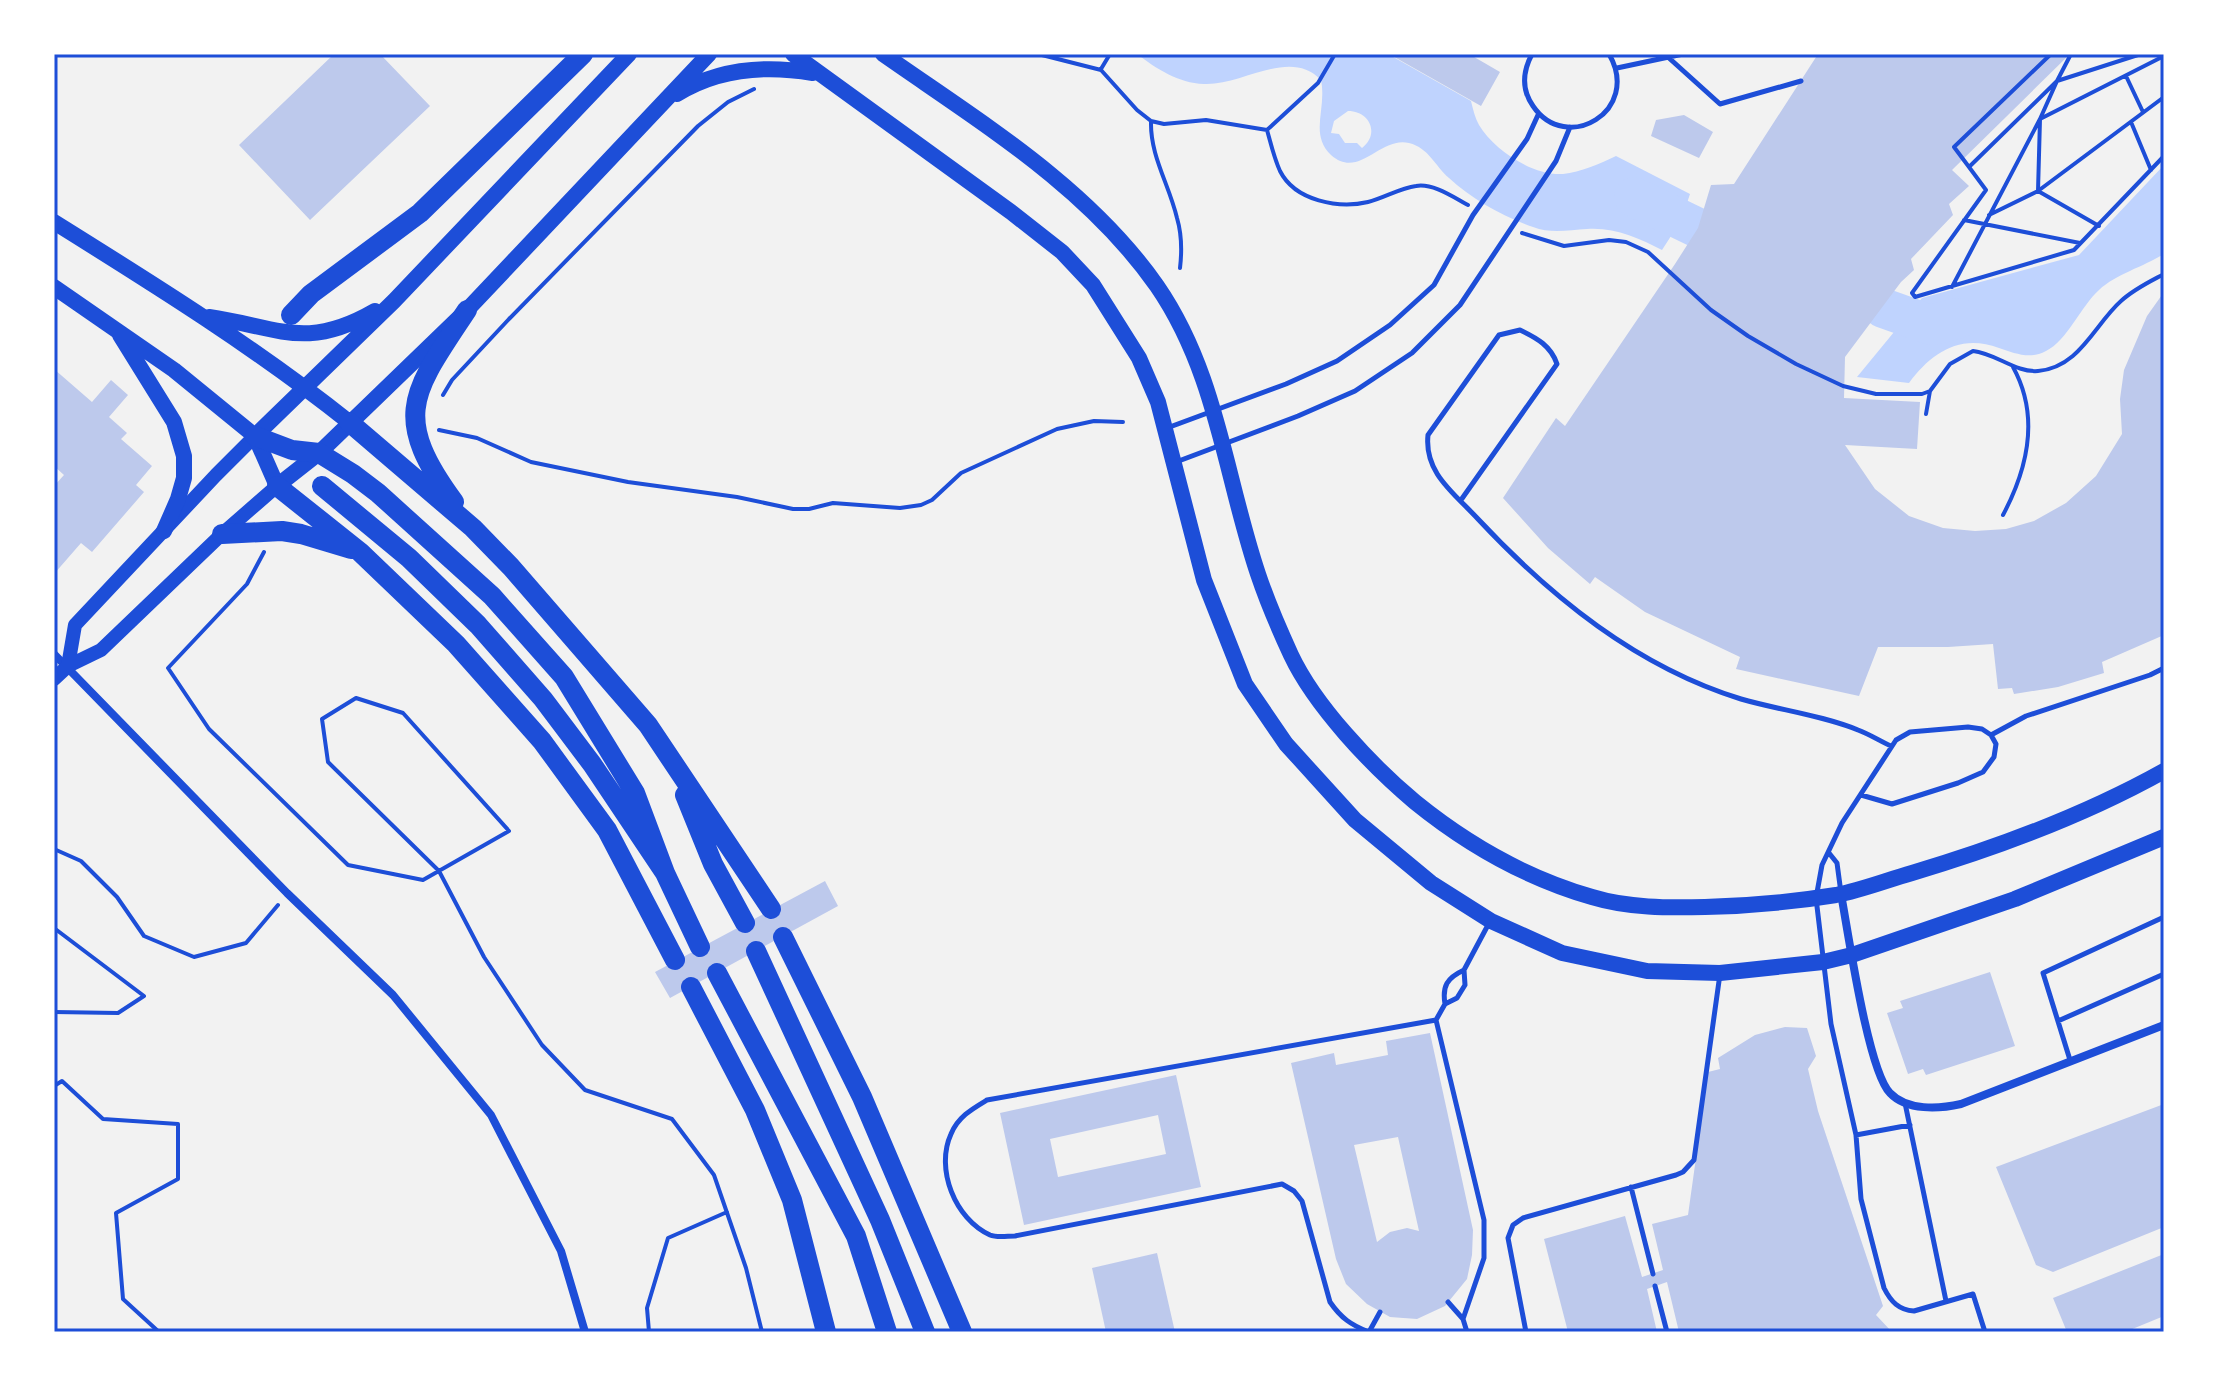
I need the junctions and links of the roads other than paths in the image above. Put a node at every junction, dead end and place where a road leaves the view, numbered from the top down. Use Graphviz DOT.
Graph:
graph roads {
  1 [pos="583,54"];
  2 [pos="629,54"];
  3 [pos="709,54"];
  4 [pos="793,54"];
  5 [pos="883,54"];
  6 [pos="1609,54"];
  7 [pos="1683,54"];
  8 [pos="1529,55"];
  9 [pos="1669,56"];
  10 [pos="1617,68"];
  11 [pos="818,74"];
  12 [pos="1801,81"];
  13 [pos="659,105"];
  14 [pos="1538,115"];
  15 [pos="1570,127"];
  16 [pos="54,222"];
  17 [pos="54,287"];
  18 [pos="394,301"];
  19 [pos="467,310"];
  20 [pos="291,315"];
  21 [pos="203,316"];
  22 [pos="118,330"];
  23 [pos="306,387"];
  24 [pos="1215,409"];
  25 [pos="349,422"];
  26 [pos="1167,429"];
  27 [pos="255,436"];
  28 [pos="1223,443"];
  29 [pos="319,453"];
  30 [pos="1175,462"];
  31 [pos="277,486"];
  32 [pos="322,486"];
  33 [pos="1461,500"];
  34 [pos="473,528"];
  35 [pos="164,531"];
  36 [pos="222,534"];
  37 [pos="360,552"];
  38 [pos="54,654"];
  39 [pos="68,666"];
  40 [pos="2164,668"];
  41 [pos="54,679"];
  42 [pos="1991,735"];
  43 [pos="1891,746"];
  44 [pos="667,751"];
  45 [pos="2164,771"];
  46 [pos="1861,795"];
  47 [pos="2164,837"];
  48 [pos="1829,853"];
  49 [pos="665,873"];
  50 [pos="1841,894"];
  51 [pos="1816,898"];
  52 [pos="771,909"];
  53 [pos="2164,917"];
  54 [pos="1491,921"];
  55 [pos="745,923"];
  56 [pos="783,937"];
  57 [pos="700,947"];
  58 [pos="756,951"];
  59 [pos="1852,955"];
  60 [pos="675,960"];
  61 [pos="1823,962"];
  62 [pos="1464,970"];
  63 [pos="717,973"];
  64 [pos="1720,973"];
  65 [pos="2164,974"];
  66 [pos="691,987"];
  67 [pos="1445,1004"];
  68 [pos="1436,1020"];
  69 [pos="2058,1021"];
  70 [pos="2164,1025"];
  71 [pos="2070,1060"];
  72 [pos="1905,1103"];
  73 [pos="1910,1125"];
  74 [pos="1856,1135"];
  75 [pos="1631,1187"];
  76 [pos="1653,1274"];
  77 [pos="1655,1286"];
  78 [pos="1946,1301"];
  79 [pos="1448,1302"];
  80 [pos="1380,1312"];
  81 [pos="1463,1319"];
  82 [pos="924,1326"];
  83 [pos="585,1332"];
  84 [pos="826,1332"];
  85 [pos="887,1332"];
  86 [pos="962,1332"];
  87 [pos="1369,1332"];
  88 [pos="1467,1332"];
  89 [pos="1526,1332"];
  90 [pos="1667,1332"];
  91 [pos="1985,1332"];
  1 -- 20 [label="highway"];
  2 -- 18 [label="main road"];
  3 -- 13 [label="main road"];
  4 -- 11 [label="main road"];
  5 -- 24 [label="main road"];
  6 -- 10 [label="lane"];
  7 -- 9 [label="lane"];
  8 -- 14 [label="lane"];
  9 -- 10 [label="lane"];
  9 -- 12 [label="lane"];
  10 -- 15 [label="lane"];
  11 -- 13 [label="main road"];
  11 -- 26 [label="main road"];
  13 -- 19 [label="main road"];
  14 -- 15 [label="lane"];
  14 -- 24 [label="lane"];
  15 -- 28 [label="lane"];
  16 -- 21 [label="main road"];
  17 -- 22 [label="main road"];
  18 -- 21 [label="main road"];
  18 -- 23 [label="main road"];
  19 -- 25 [label="main road"];
  19 -- 34 [label="highway"];
  21 -- 23 [label="main road"];
  22 -- 27 [label="main road"];
  22 -- 35 [label="main road"];
  23 -- 25 [label="main road"];
  23 -- 27 [label="main road"];
  24 -- 26 [label="lane"];
  24 -- 28 [label="main road"];
  25 -- 29 [label="main road"];
  25 -- 34 [label="highway"];
  26 -- 30 [label="main road"];
  27 -- 29 [label="highway"];
  27 -- 31 [label="main road"];
  27 -- 35 [label="street"];
  28 -- 30 [label="lane"];
  28 -- 51 [label="main road"];
  29 -- 31 [label="main road"];
  29 -- 49 [label="highway"];
  30 -- 54 [label="main road"];
  31 -- 36 [label="street"];
  31 -- 37 [label="highway"];
  32 -- 49 [label="highway"];
  33 -- 33 [label="lane"];
  33 -- 43 [label="lane"];
  34 -- 44 [label="highway"];
  35 -- 39 [label="street"];
  36 -- 37 [label="highway"];
  36 -- 39 [label="street"];
  37 -- 60 [label="highway"];
  38 -- 39 [label="street"];
  39 -- 41 [label="street"];
  39 -- 83 [label="street"];
  40 -- 42 [label="lane"];
  42 -- 43 [label="lane"];
  42 -- 46 [label="lane"];
  43 -- 46 [label="lane"];
  44 -- 52 [label="highway"];
  44 -- 55 [label="highway"];
  45 -- 50 [label="main road"];
  46 -- 48 [label="lane"];
  47 -- 59 [label="main road"];
  48 -- 50 [label="lane"];
  48 -- 51 [label="lane"];
  49 -- 57 [label="highway"];
  50 -- 51 [label="main road"];
  50 -- 59 [label="street"];
  51 -- 61 [label="lane"];
  53 -- 69 [label="lane"];
  54 -- 62 [label="lane"];
  54 -- 64 [label="main road"];
  56 -- 86 [label="highway"];
  58 -- 82 [label="highway"];
  59 -- 61 [label="main road"];
  59 -- 72 [label="street"];
  61 -- 64 [label="main road"];
  61 -- 74 [label="lane"];
  62 -- 67 [label="lane"];
  62 -- 67 [label="lane"];
  63 -- 85 [label="highway"];
  64 -- 75 [label="lane"];
  65 -- 69 [label="lane"];
  66 -- 84 [label="highway"];
  67 -- 68 [label="lane"];
  68 -- 81 [label="lane"];
  68 -- 87 [label="lane"];
  69 -- 71 [label="lane"];
  70 -- 71 [label="street"];
  71 -- 72 [label="street"];
  72 -- 73 [label="lane"];
  73 -- 74 [label="lane"];
  73 -- 78 [label="lane"];
  74 -- 78 [label="lane"];
  75 -- 76 [label="lane"];
  75 -- 89 [label="lane"];
  77 -- 90 [label="lane"];
  78 -- 91 [label="lane"];
  79 -- 81 [label="lane"];
  80 -- 87 [label="lane"];
  81 -- 88 [label="lane"];
}
